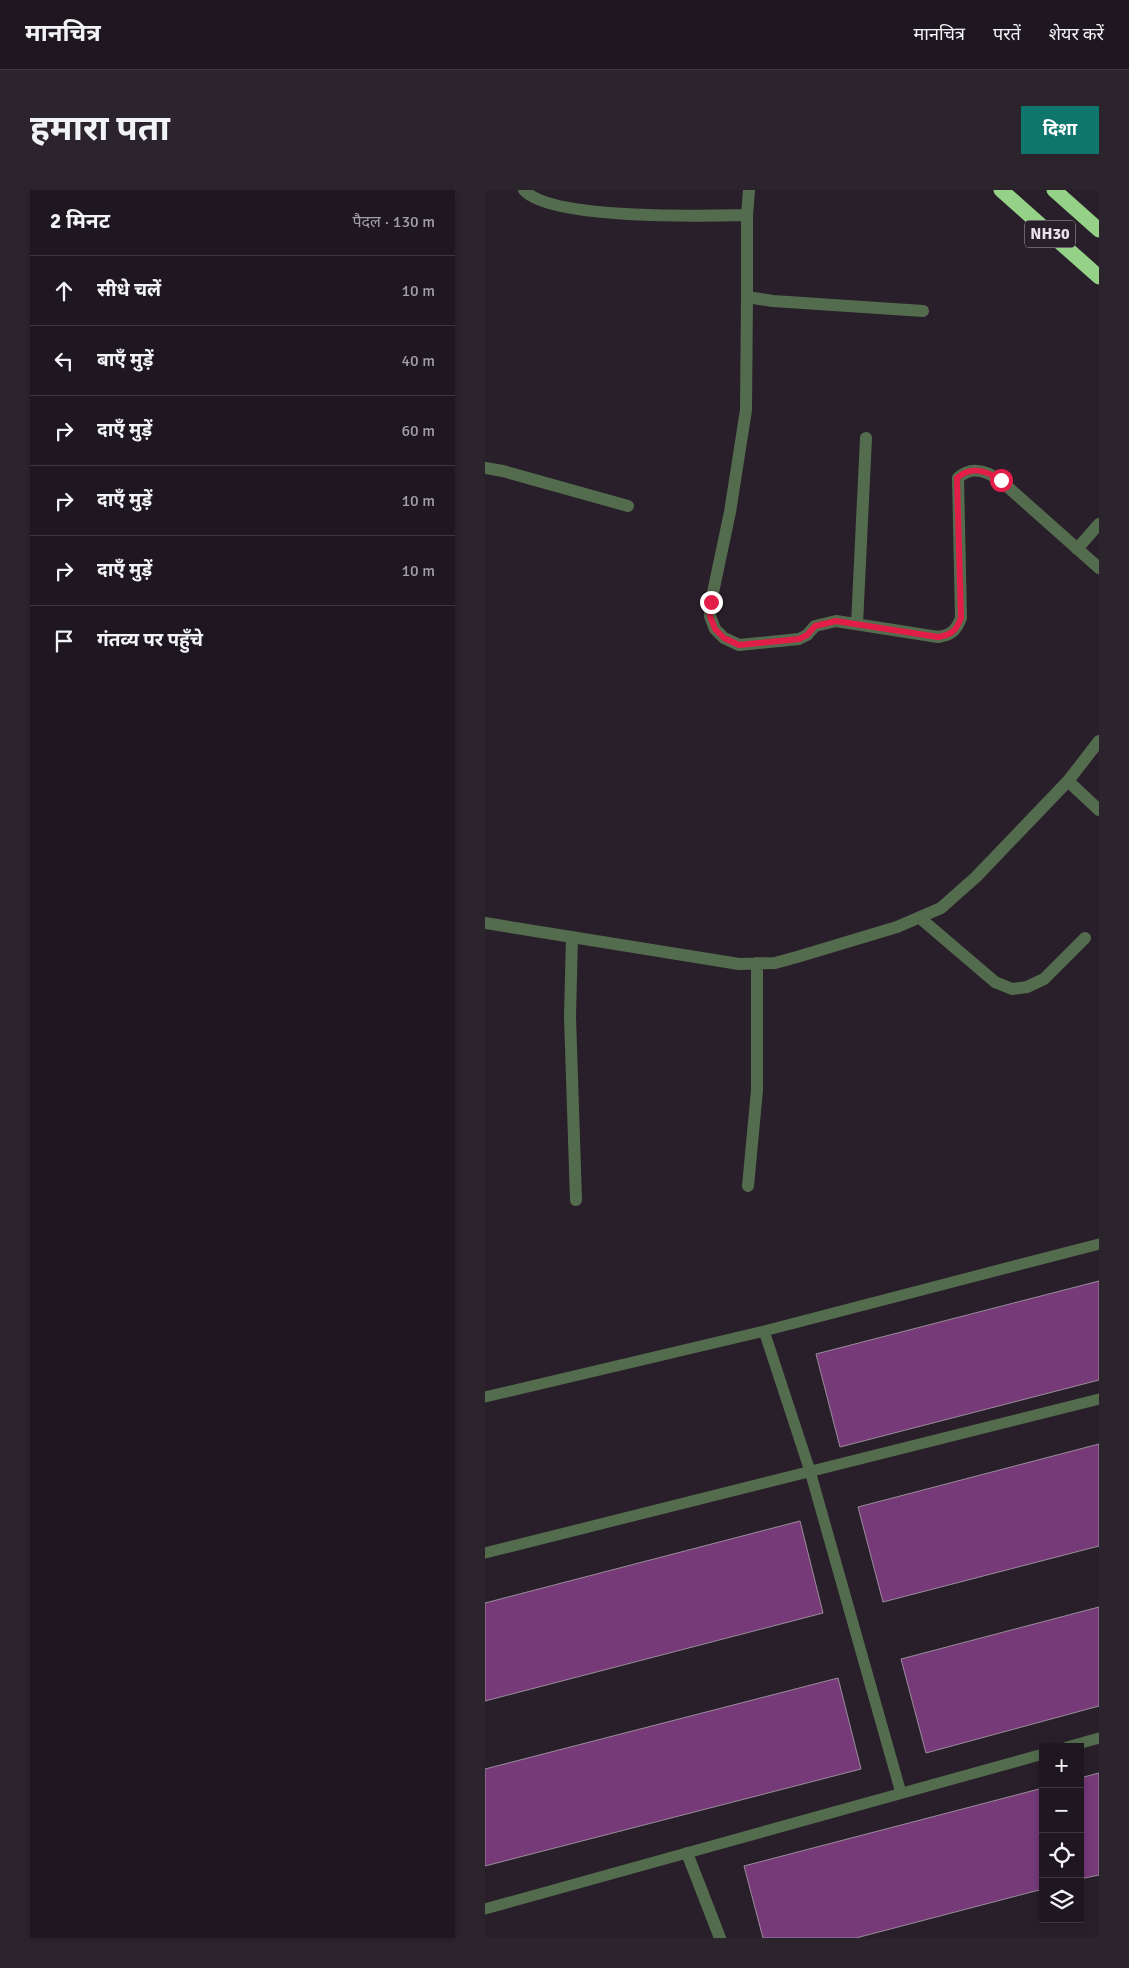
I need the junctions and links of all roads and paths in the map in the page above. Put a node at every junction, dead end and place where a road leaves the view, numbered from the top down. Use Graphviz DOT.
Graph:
graph roads {
  1 [pos="524,190"];
  2 [pos="749,190"];
  3 [pos="1001,190"];
  4 [pos="1054,190"];
  5 [pos="747,216"];
  6 [pos="1099,230"];
  7 [pos="1099,277"];
  8 [pos="747,297"];
  9 [pos="923,312"];
  10 [pos="866,438"];
  11 [pos="485,468"];
  12 [pos="628,506"];
  13 [pos="1099,524"];
  14 [pos="1077,549"];
  15 [pos="1099,568"];
  16 [pos="857,624"];
  17 [pos="1099,741"];
  18 [pos="1068,782"];
  19 [pos="1099,810"];
  20 [pos="920,918"];
  21 [pos="485,923"];
  22 [pos="572,937"];
  23 [pos="1085,938"];
  24 [pos="757,963"];
  25 [pos="748,1186"];
  26 [pos="577,1200"];
  27 [pos="1099,1244"];
  28 [pos="764,1331"];
  29 [pos="485,1397"];
  30 [pos="1099,1399"];
  31 [pos="809,1471"];
  32 [pos="485,1553"];
  33 [pos="1099,1738"];
  34 [pos="1081,1743"];
  35 [pos="1039,1755"];
  36 [pos="901,1793"];
  37 [pos="687,1853"];
  38 [pos="485,1909"];
  39 [pos="720,1938"];
  1 -- 5 [label="street"];
  2 -- 5 [label="street"];
  3 -- 7 [label="highway, NH30"];
  4 -- 6 [label="highway, NH30"];
  5 -- 8 [label="street"];
  8 -- 9 [label="street"];
  8 -- 16 [label="street"];
  10 -- 16 [label="street"];
  11 -- 12 [label="street"];
  13 -- 14 [label="street"];
  14 -- 15 [label="street"];
  14 -- 16 [label="street"];
  17 -- 18 [label="street"];
  18 -- 19 [label="street"];
  18 -- 20 [label="street"];
  20 -- 23 [label="street"];
  20 -- 24 [label="street"];
  21 -- 22 [label="street"];
  22 -- 24 [label="street"];
  22 -- 26 [label="street"];
  24 -- 25 [label="street"];
  27 -- 28 [label="lane"];
  28 -- 29 [label="lane"];
  28 -- 31 [label="lane"];
  30 -- 31 [label="lane"];
  31 -- 32 [label="lane"];
  31 -- 36 [label="lane"];
  33 -- 34 [label="lane"];
  35 -- 36 [label="lane"];
  36 -- 37 [label="lane"];
  37 -- 38 [label="lane"];
  37 -- 39 [label="street"];
}
